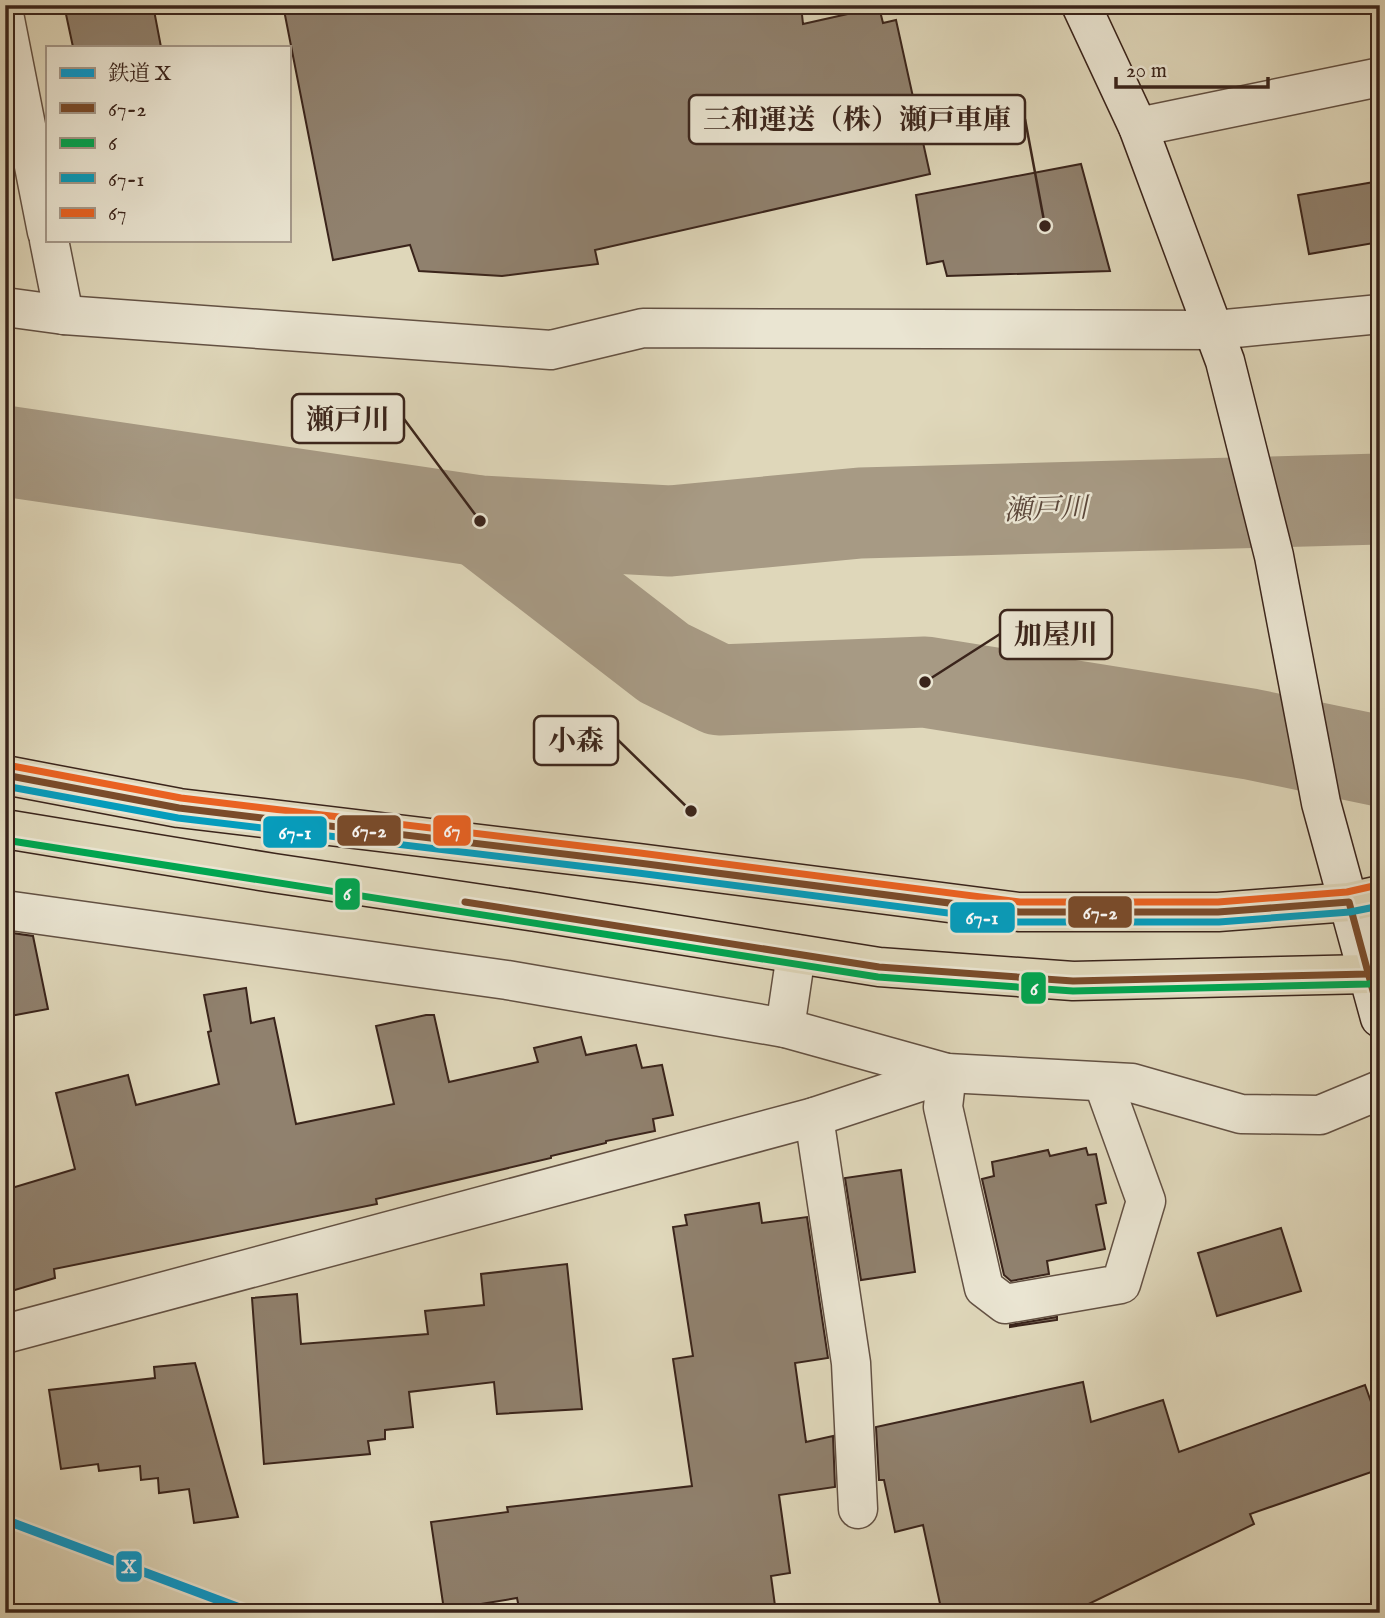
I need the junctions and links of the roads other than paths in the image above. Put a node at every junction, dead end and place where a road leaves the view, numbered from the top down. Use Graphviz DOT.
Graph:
graph roads {
  1 [pos="1082,5"];
  2 [pos="5,19"];
  3 [pos="1380,77"];
  4 [pos="1138,127"];
  5 [pos="46,227"];
  6 [pos="49,242"];
  7 [pos="5,307"];
  8 [pos="1380,314"];
  9 [pos="64,315"];
  10 [pos="1220,345"];
  11 [pos="5,775"];
  12 [pos="5,829"];
  13 [pos="1364,899"];
  14 [pos="5,910"];
  15 [pos="796,954"];
  16 [pos="1374,972"];
  17 [pos="1380,1018"];
  18 [pos="785,1027"];
  19 [pos="947,1073"];
  20 [pos="1103,1082"];
  21 [pos="1380,1090"];
  22 [pos="814,1117"];
  23 [pos="5,1334"];
  24 [pos="858,1509"];
  1 -- 4 [label="street"];
  2 -- 5 [label="street"];
  3 -- 4 [label="street"];
  4 -- 10 [label="street"];
  6 -- 9 [label="street"];
  7 -- 9 [label="street"];
  8 -- 10 [label="street"];
  9 -- 10 [label="street"];
  10 -- 13 [label="street"];
  11 -- 13 [label="highway"];
  12 -- 15 [label="highway"];
  13 -- 16 [label="street"];
  14 -- 18 [label="street"];
  15 -- 16 [label="highway"];
  15 -- 18 [label="street"];
  16 -- 17 [label="street"];
  18 -- 19 [label="street"];
  19 -- 20 [label="street"];
  19 -- 20 [label="street"];
  19 -- 22 [label="street"];
  20 -- 21 [label="street"];
  22 -- 23 [label="street"];
  22 -- 24 [label="street"];
}
